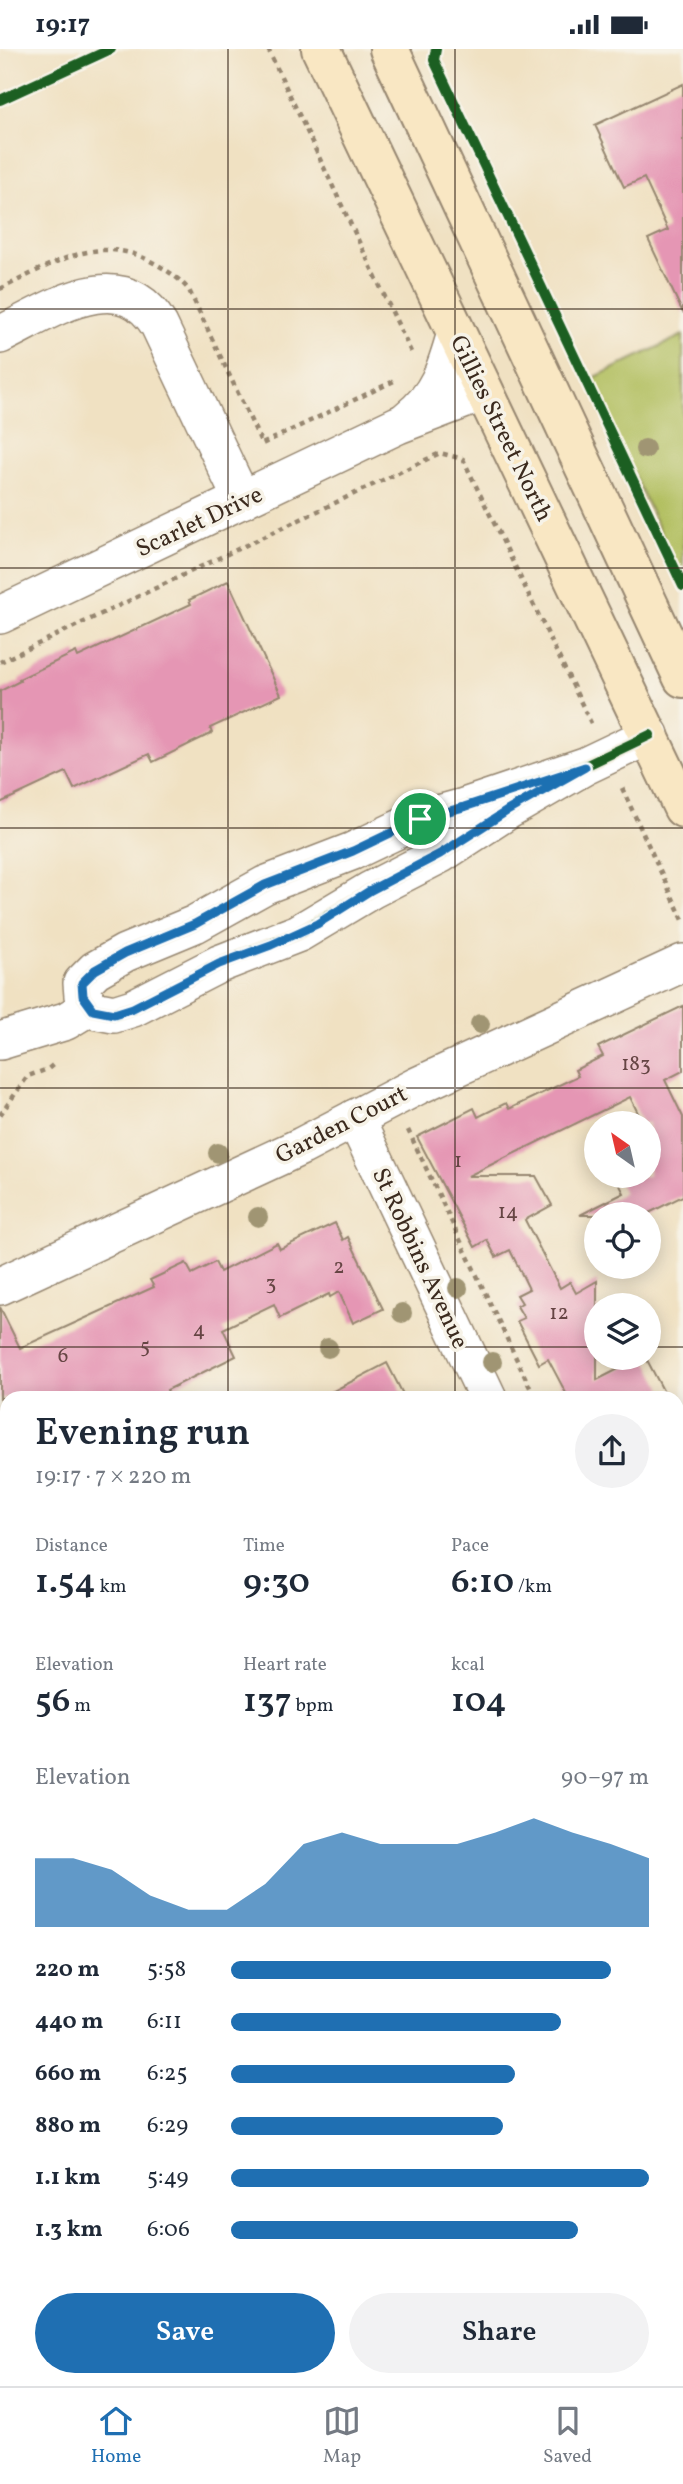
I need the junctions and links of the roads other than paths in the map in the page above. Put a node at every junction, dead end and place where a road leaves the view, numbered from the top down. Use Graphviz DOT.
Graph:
graph roads {
  1 [pos="321,49"];
  2 [pos="389,49"];
  3 [pos="456,333"];
  4 [pos="0,335"];
  5 [pos="484,391"];
  6 [pos="398,425"];
  7 [pos="242,501"];
  8 [pos="0,615"];
  9 [pos="683,678"];
  10 [pos="650,735"];
  11 [pos="596,761"];
  12 [pos="683,808"];
  13 [pos="276,881"];
  14 [pos="299,933"];
  15 [pos="125,953"];
  16 [pos="683,963"];
  17 [pos="149,1001"];
  18 [pos="89,1007"];
  19 [pos="0,1041"];
  20 [pos="355,1118"];
  21 [pos="0,1286"];
  22 [pos="485,1391"];
  1 -- 3 [label="main road, Gillies Street North"];
  2 -- 9 [label="main road"];
  3 -- 5 [label="main road, Gillies Street North"];
  3 -- 6 [label="street, Scarlet Drive"];
  4 -- 7 [label="street"];
  5 -- 6 [label="street, Scarlet Drive"];
  5 -- 10 [label="main road, Gillies Street North"];
  6 -- 7 [label="street, Scarlet Drive"];
  7 -- 8 [label="street, Scarlet Drive"];
  10 -- 11 [label="street"];
  10 -- 12 [label="main road, Gillies Street North"];
  11 -- 13 [label="street"];
  11 -- 14 [label="street"];
  13 -- 14 [label="street"];
  13 -- 15 [label="street"];
  14 -- 17 [label="street"];
  15 -- 17 [label="street"];
  15 -- 18 [label="street"];
  16 -- 20 [label="street, Garden Court"];
  17 -- 18 [label="street"];
  18 -- 19 [label="street"];
  20 -- 21 [label="street, Garden Court"];
  20 -- 22 [label="street, St Robbins Avenue"];
}
